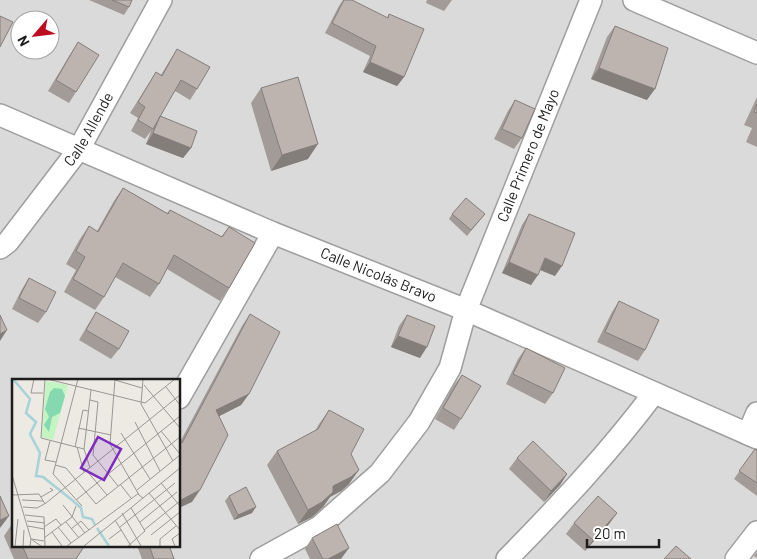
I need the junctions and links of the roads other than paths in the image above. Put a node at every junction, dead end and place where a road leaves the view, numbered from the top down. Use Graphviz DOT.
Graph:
graph roads {
  1 [pos="162,0"];
  2 [pos="591,0"];
  3 [pos="634,0"];
  4 [pos="757,53"];
  5 [pos="0,115"];
  6 [pos="78,149"];
  7 [pos="273,233"];
  8 [pos="0,248"];
  9 [pos="466,310"];
  10 [pos="654,393"];
  11 [pos="180,396"];
  12 [pos="757,413"];
  13 [pos="753,436"];
  14 [pos="757,532"];
  15 [pos="261,559"];
  16 [pos="506,559"];
  17 [pos="736,559"];
  1 -- 6 [label="street, Calle Allende"];
  2 -- 9 [label="street, Calle Primero de Mayo"];
  3 -- 4 [label="street"];
  5 -- 6 [label="street, Calle Nicolás Bravo"];
  6 -- 7 [label="street, Calle Nicolás Bravo"];
  6 -- 8 [label="street, Calle Allende"];
  7 -- 9 [label="street, Calle Nicolás Bravo"];
  7 -- 11 [label="street"];
  9 -- 10 [label="street, Calle Nicolás Bravo"];
  9 -- 15 [label="street, Calle Primero de Mayo"];
  10 -- 13 [label="street, Calle Nicolás Bravo"];
  10 -- 16 [label="street"];
  12 -- 13 [label="street"];
  14 -- 17 [label="street"];
}
